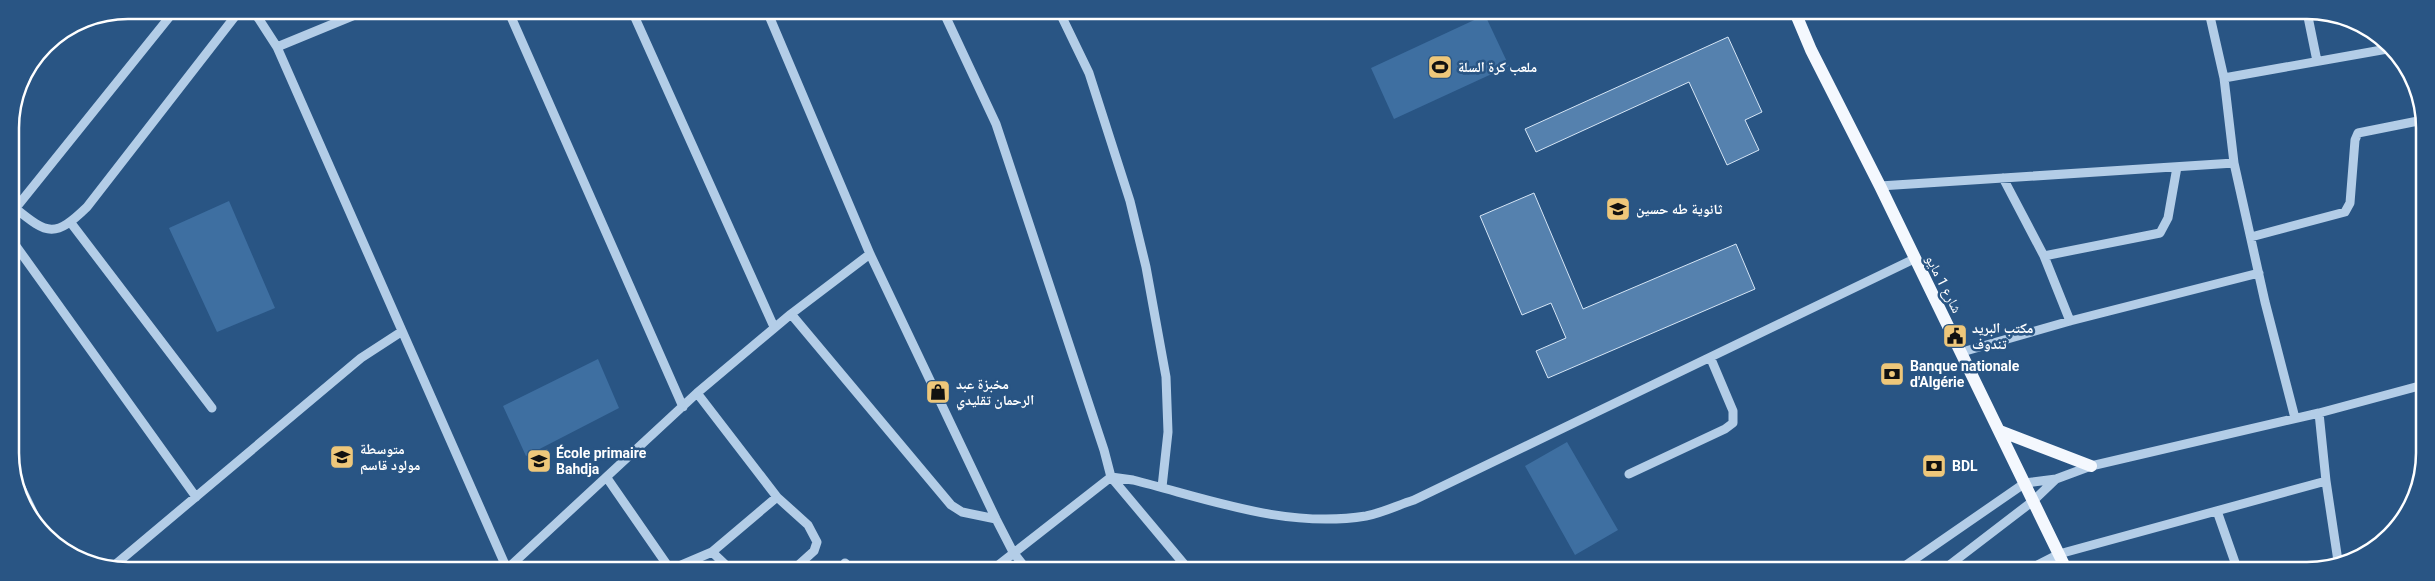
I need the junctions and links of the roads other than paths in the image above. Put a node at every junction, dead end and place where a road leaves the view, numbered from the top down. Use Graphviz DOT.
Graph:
graph roads {
  1 [pos="168,19"];
  2 [pos="233,19"];
  3 [pos="258,19"];
  4 [pos="345,19"];
  5 [pos="512,19"];
  6 [pos="636,19"];
  7 [pos="770,19"];
  8 [pos="947,19"];
  9 [pos="1062,19"];
  10 [pos="1798,19"];
  11 [pos="2211,19"];
  12 [pos="2308,19"];
  13 [pos="277,47"];
  14 [pos="2383,50"];
  15 [pos="2317,60"];
  16 [pos="2224,78"];
  17 [pos="2416,122"];
  18 [pos="2234,163"];
  19 [pos="2177,167"];
  20 [pos="2003,178"];
  21 [pos="1880,186"];
  22 [pos="19,204"];
  23 [pos="19,214"];
  24 [pos="71,223"];
  25 [pos="2251,237"];
  26 [pos="19,250"];
  27 [pos="870,254"];
  28 [pos="2044,256"];
  29 [pos="1914,259"];
  30 [pos="2259,273"];
  31 [pos="790,314"];
  32 [pos="2070,321"];
  33 [pos="774,327"];
  34 [pos="401,332"];
  35 [pos="1962,352"];
  36 [pos="1711,359"];
  37 [pos="2416,387"];
  38 [pos="698,393"];
  39 [pos="683,407"];
  40 [pos="212,408"];
  41 [pos="2319,413"];
  42 [pos="2295,418"];
  43 [pos="2000,431"];
  44 [pos="2091,466"];
  45 [pos="1629,474"];
  46 [pos="1111,477"];
  47 [pos="607,478"];
  48 [pos="2056,479"];
  49 [pos="2326,481"];
  50 [pos="2024,482"];
  51 [pos="1162,487"];
  52 [pos="196,497"];
  53 [pos="777,497"];
  54 [pos="2034,501"];
  55 [pos="2217,511"];
  56 [pos="996,518"];
  57 [pos="712,552"];
  58 [pos="1013,552"];
  59 [pos="2059,554"];
  60 [pos="2338,558"];
  61 [pos="119,561"];
  62 [pos="504,562"];
  63 [pos="515,562"];
  64 [pos="666,562"];
  65 [pos="688,562"];
  66 [pos="723,562"];
  67 [pos="802,562"];
  68 [pos="1001,562"];
  69 [pos="1021,562"];
  70 [pos="1182,562"];
  71 [pos="1909,562"];
  72 [pos="1954,562"];
  73 [pos="2044,562"];
  74 [pos="2063,562"];
  75 [pos="2235,562"];
  1 -- 22 [label="street"];
  2 -- 24 [label="street"];
  3 -- 13 [label="street"];
  4 -- 13 [label="street"];
  5 -- 39 [label="street"];
  6 -- 33 [label="street"];
  7 -- 27 [label="street"];
  8 -- 46 [label="street"];
  9 -- 51 [label="street"];
  10 -- 21 [label="main road, شارع 1 مايو"];
  11 -- 16 [label="street"];
  12 -- 15 [label="street"];
  13 -- 34 [label="street"];
  14 -- 15 [label="street"];
  15 -- 16 [label="street"];
  16 -- 18 [label="street"];
  17 -- 25 [label="street"];
  18 -- 19 [label="street"];
  18 -- 25 [label="street"];
  19 -- 20 [label="street"];
  19 -- 28 [label="street"];
  20 -- 21 [label="street"];
  20 -- 28 [label="street"];
  21 -- 29 [label="main road, شارع 1 مايو"];
  23 -- 24 [label="street"];
  24 -- 40 [label="street"];
  25 -- 30 [label="street"];
  26 -- 52 [label="street"];
  27 -- 31 [label="street"];
  27 -- 56 [label="street"];
  28 -- 32 [label="street"];
  29 -- 35 [label="main road, شارع 1 مايو"];
  29 -- 36 [label="street"];
  30 -- 32 [label="street"];
  30 -- 42 [label="street"];
  31 -- 33 [label="street"];
  31 -- 56 [label="street"];
  32 -- 35 [label="street"];
  33 -- 38 [label="street"];
  34 -- 52 [label="street"];
  34 -- 62 [label="street"];
  35 -- 43 [label="main road, شارع 1 مايو"];
  36 -- 45 [label="street"];
  36 -- 51 [label="street"];
  37 -- 41 [label="street"];
  38 -- 39 [label="street"];
  38 -- 53 [label="street"];
  39 -- 47 [label="street"];
  41 -- 42 [label="street"];
  41 -- 49 [label="street"];
  42 -- 44 [label="street"];
  43 -- 44 [label="main road"];
  43 -- 50 [label="main road, شارع 1 مايو"];
  44 -- 48 [label="street"];
  46 -- 51 [label="street"];
  46 -- 58 [label="street"];
  46 -- 70 [label="street"];
  47 -- 63 [label="street"];
  47 -- 64 [label="street"];
  48 -- 50 [label="street"];
  48 -- 54 [label="street"];
  49 -- 55 [label="street"];
  49 -- 60 [label="street"];
  50 -- 54 [label="main road, شارع 1 مايو"];
  50 -- 71 [label="street"];
  52 -- 61 [label="street"];
  53 -- 57 [label="street"];
  53 -- 67 [label="street"];
  54 -- 59 [label="main road, شارع 1 مايو"];
  54 -- 72 [label="street"];
  55 -- 59 [label="street"];
  55 -- 75 [label="street"];
  56 -- 58 [label="street"];
  57 -- 65 [label="street"];
  57 -- 66 [label="street"];
  58 -- 68 [label="street"];
  58 -- 69 [label="street"];
  59 -- 73 [label="street"];
  59 -- 74 [label="main road, شارع 1 مايو"];
}
